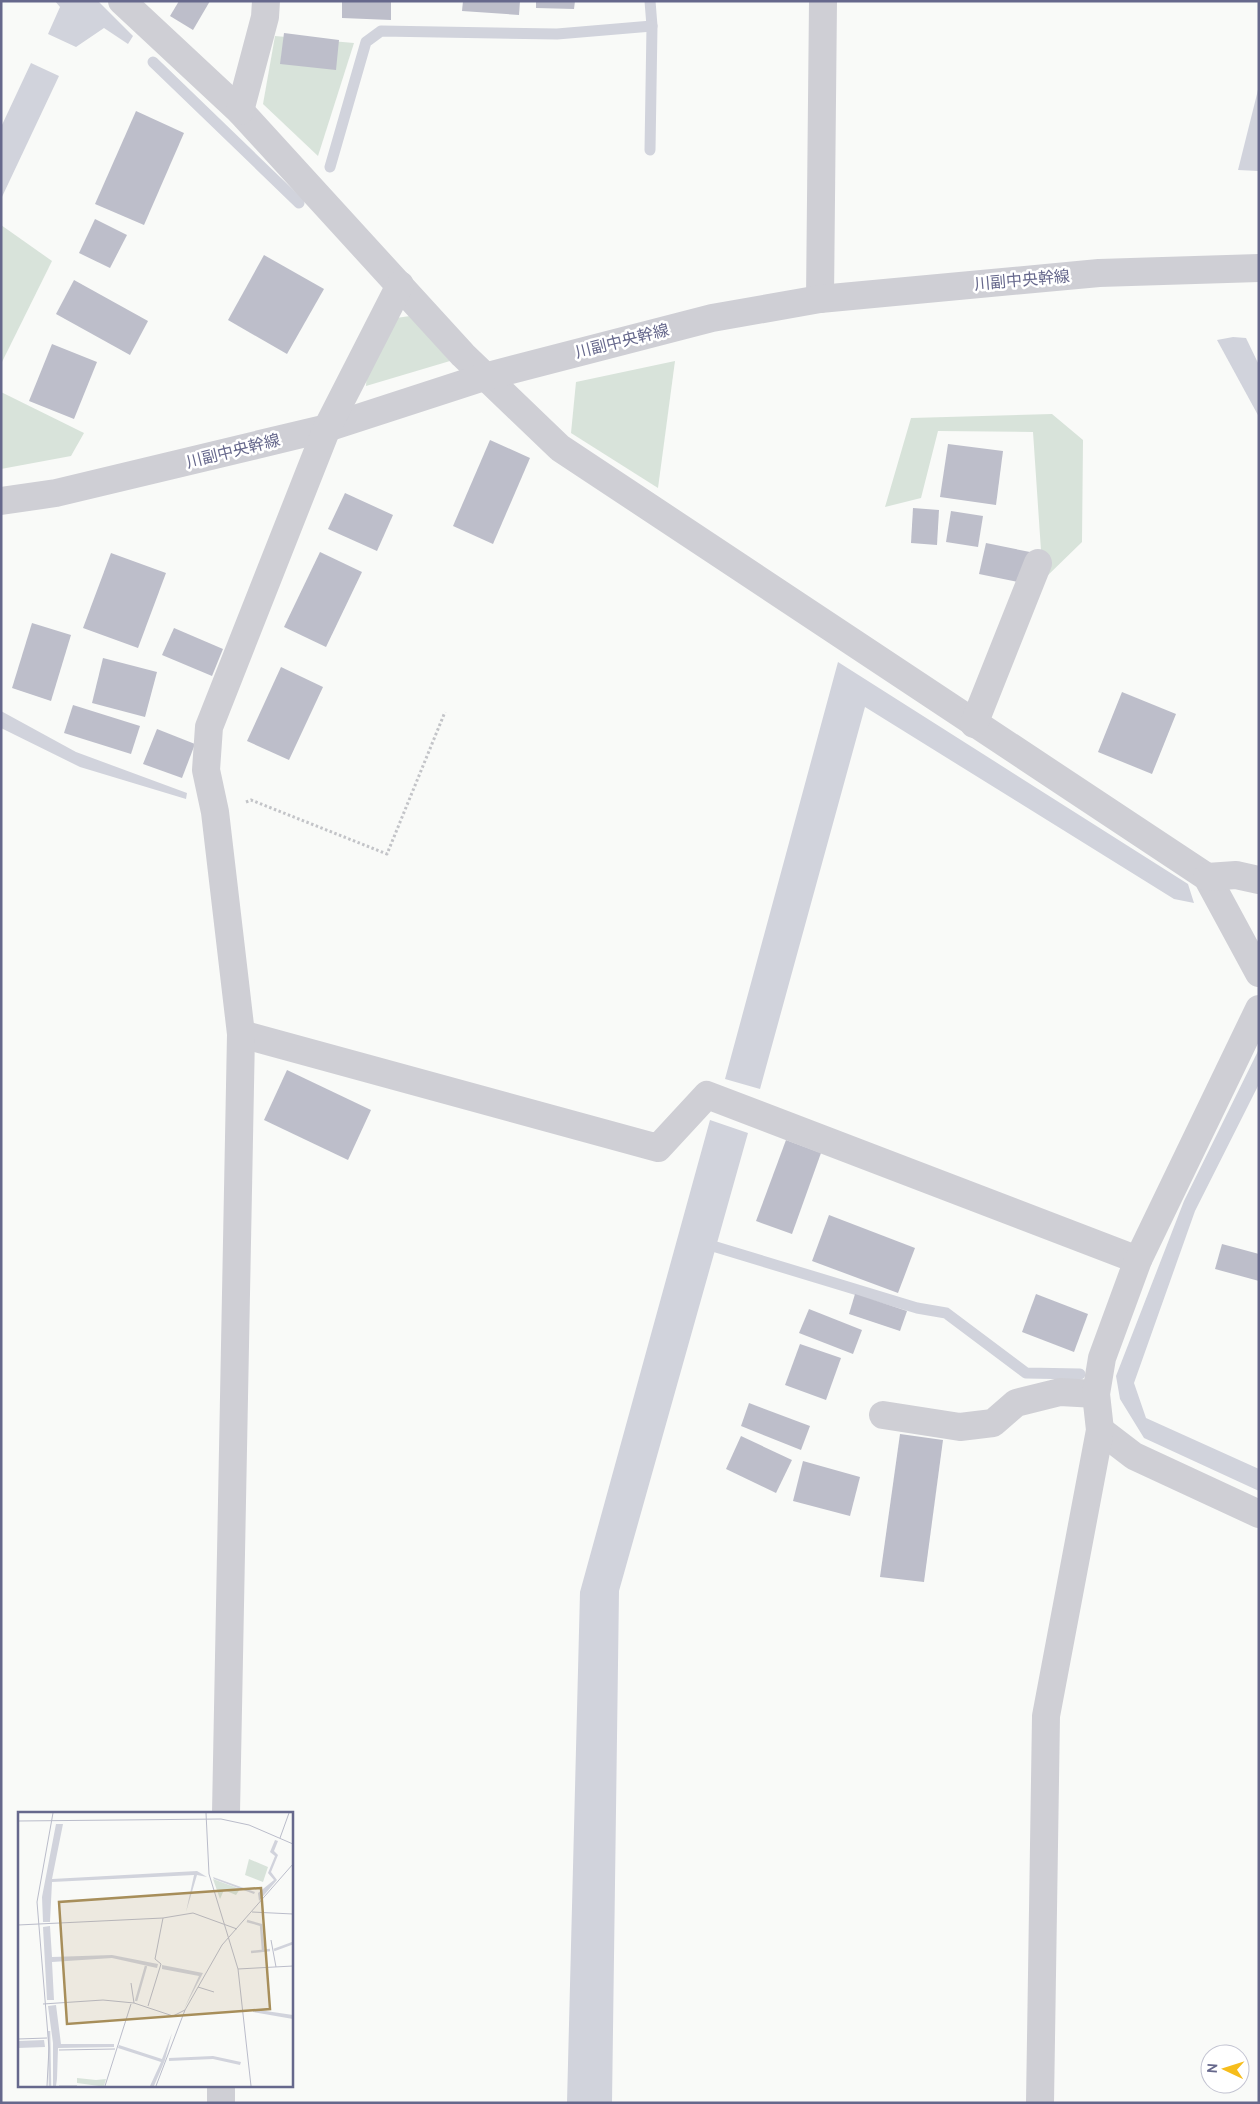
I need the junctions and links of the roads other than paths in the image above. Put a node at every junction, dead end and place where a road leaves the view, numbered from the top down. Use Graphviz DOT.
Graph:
graph roads {
  1 [pos="122,1"];
  2 [pos="266,1"];
  3 [pos="823,1"];
  4 [pos="240,111"];
  5 [pos="1259,268"];
  6 [pos="400,284"];
  7 [pos="820,299"];
  8 [pos="484,377"];
  9 [pos="326,428"];
  10 [pos="1,501"];
  11 [pos="1038,563"];
  12 [pos="974,724"];
  13 [pos="1208,877"];
  14 [pos="1259,880"];
  15 [pos="1259,973"];
  16 [pos="1259,1009"];
  17 [pos="241,1034"];
  18 [pos="1138,1260"];
  19 [pos="1096,1394"];
  20 [pos="883,1415"];
  21 [pos="1100,1430"];
  22 [pos="1259,1514"];
  23 [pos="226,1812"];
  24 [pos="221,2086"];
  25 [pos="221,2103"];
  26 [pos="1040,2103"];
  1 -- 4 [label="street"];
  2 -- 4 [label="street"];
  3 -- 7 [label="street"];
  4 -- 6 [label="street"];
  5 -- 7 [label="street, 川副中央幹線"];
  6 -- 8 [label="street"];
  6 -- 9 [label="street"];
  7 -- 8 [label="street, 川副中央幹線"];
  8 -- 9 [label="street, 川副中央幹線"];
  8 -- 12 [label="street"];
  9 -- 10 [label="street, 川副中央幹線"];
  9 -- 17 [label="street"];
  11 -- 12 [label="street"];
  12 -- 13 [label="street"];
  13 -- 14 [label="street"];
  13 -- 15 [label="street"];
  16 -- 18 [label="street"];
  17 -- 18 [label="street"];
  17 -- 23 [label="street"];
  18 -- 19 [label="street"];
  19 -- 20 [label="street"];
  19 -- 21 [label="street"];
  21 -- 22 [label="street"];
  21 -- 26 [label="street"];
  24 -- 25 [label="street"];
}
